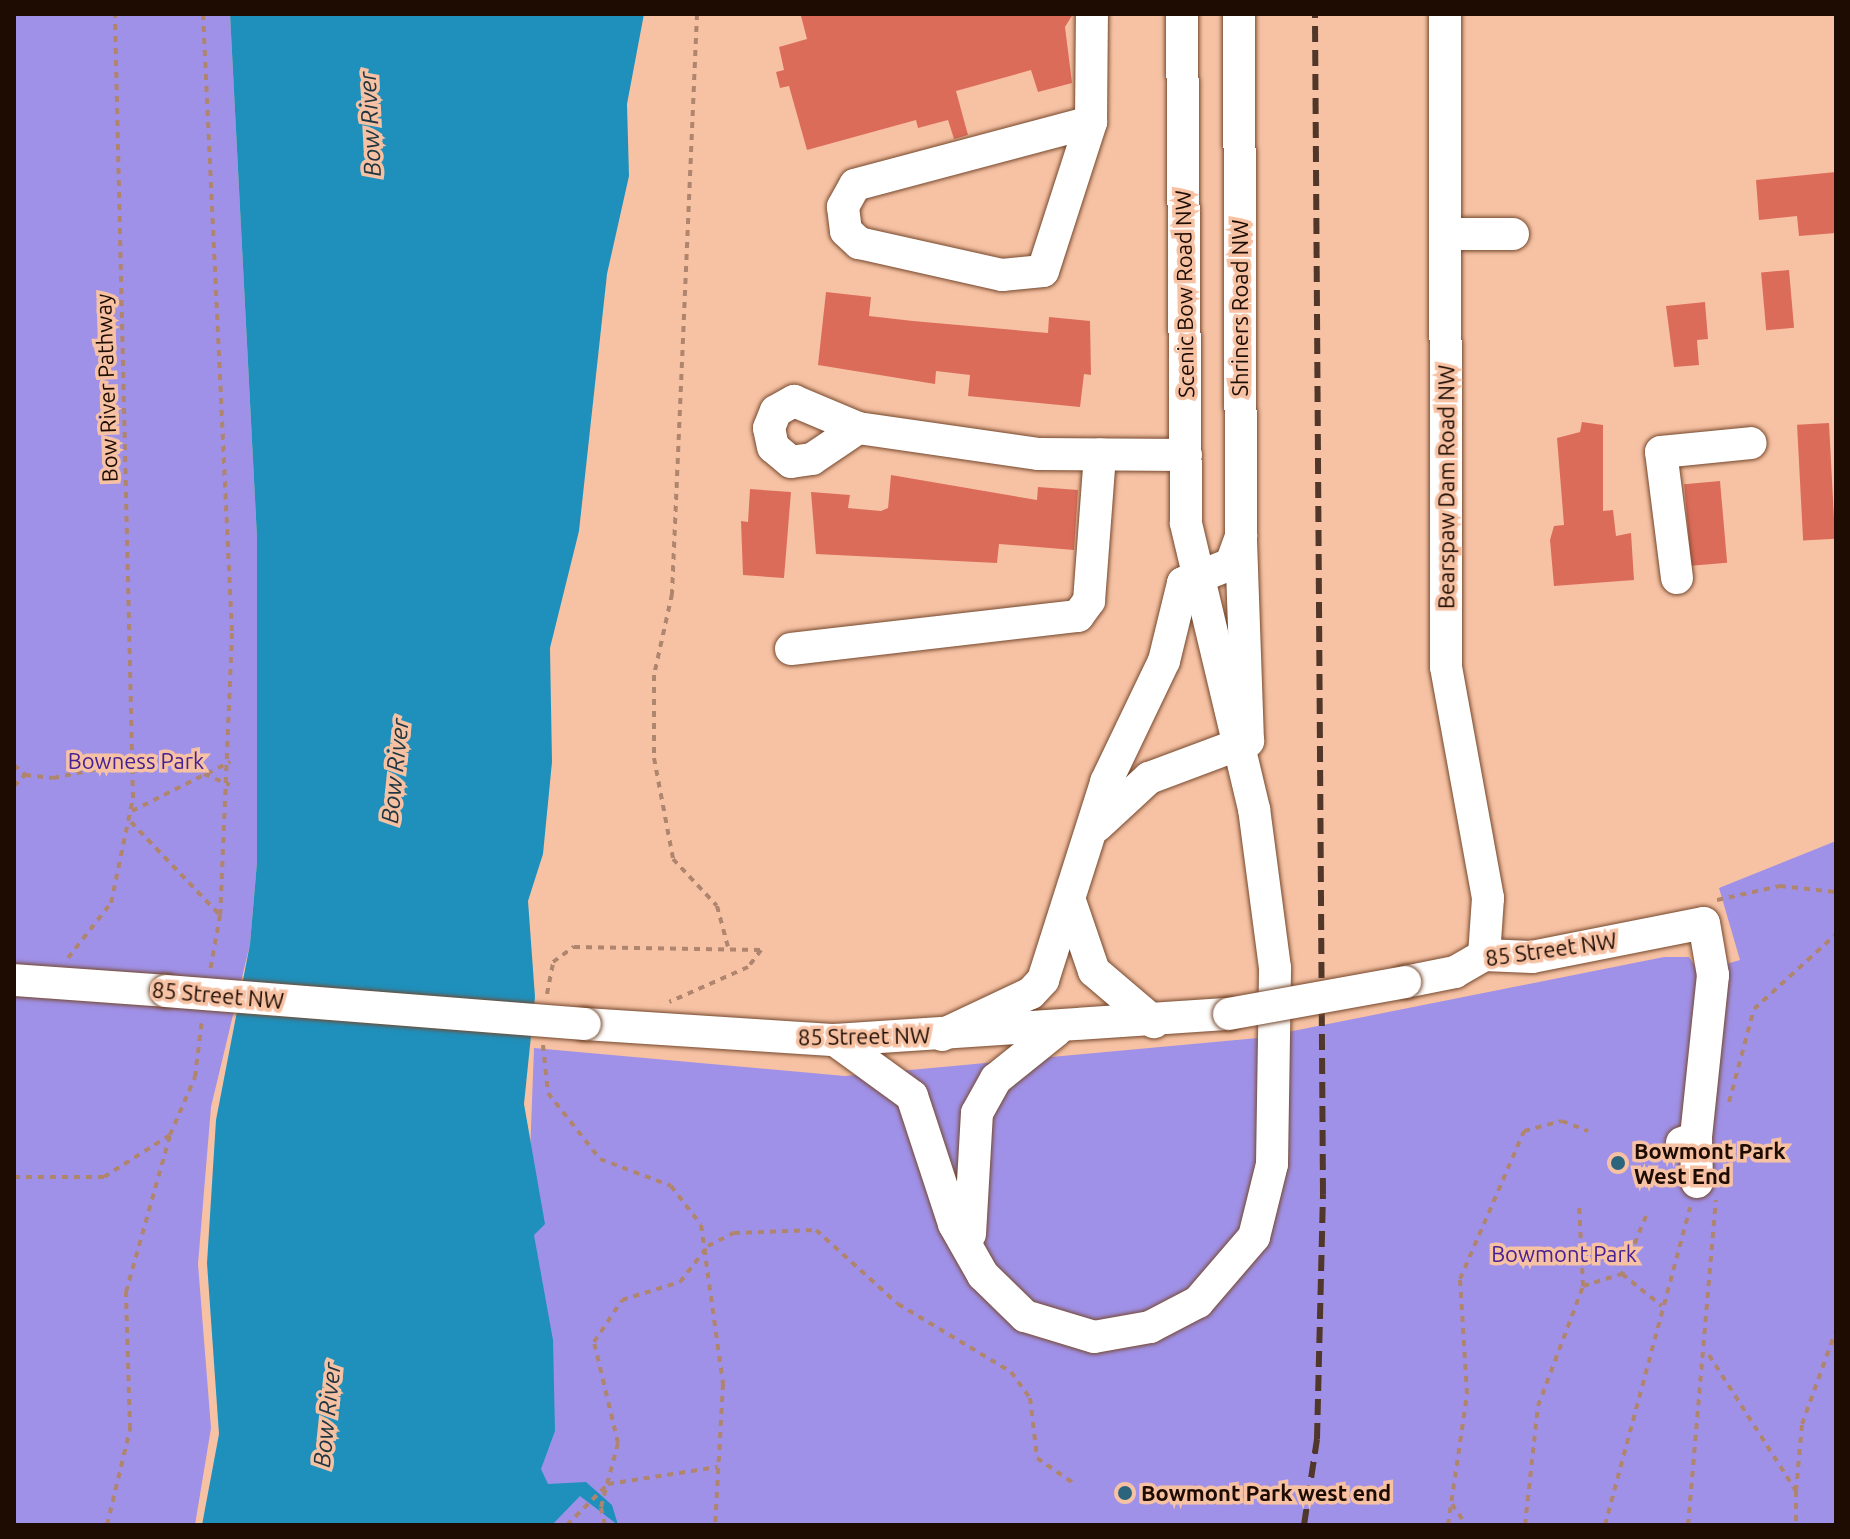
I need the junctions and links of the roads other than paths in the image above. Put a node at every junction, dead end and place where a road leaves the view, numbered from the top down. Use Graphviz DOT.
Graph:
graph roads {
  1 [pos="1092,14"];
  2 [pos="1182,14"];
  3 [pos="1239,14"];
  4 [pos="1445,14"];
  5 [pos="1091,122"];
  6 [pos="1445,234"];
  7 [pos="1513,234"];
  8 [pos="858,428"];
  9 [pos="1751,443"];
  10 [pos="1100,454"];
  11 [pos="1186,455"];
  12 [pos="1241,536"];
  13 [pos="1196,573"];
  14 [pos="1677,578"];
  15 [pos="791,649"];
  16 [pos="1240,748"];
  17 [pos="1090,835"];
  18 [pos="1071,904"];
  19 [pos="1484,955"];
  20 [pos="14,980"];
  21 [pos="1154,1022"];
  22 [pos="1056,1031"];
  23 [pos="942,1035"];
  24 [pos="835,1040"];
  25 [pos="1697,1182"];
  26 [pos="972,1257"];
  1 -- 5 [label="street"];
  2 -- 11 [label="street, Scenic Bow Road NW"];
  3 -- 12 [label="street, Shriners Road NW"];
  4 -- 6 [label="street, Bearspaw Dam Road NW"];
  5 -- 5 [label="street"];
  6 -- 7 [label="street"];
  6 -- 19 [label="street, Bearspaw Dam Road NW"];
  8 -- 10 [label="street"];
  9 -- 14 [label="street"];
  10 -- 11 [label="street"];
  10 -- 15 [label="street"];
  11 -- 13 [label="street, Scenic Bow Road NW"];
  12 -- 13 [label="street"];
  12 -- 16 [label="street, Shriners Road NW"];
  13 -- 16 [label="street, Scenic Bow Road NW"];
  13 -- 17 [label="street"];
  16 -- 17 [label="street"];
  16 -- 26 [label="street, Scenic Bow Road NW"];
  17 -- 18 [label="street"];
  18 -- 21 [label="street"];
  18 -- 23 [label="street"];
  19 -- 21 [label="street, 85 Street NW, bridge"];
  19 -- 25 [label="street, 85 Street NW"];
  20 -- 24 [label="street, 85 Street NW, bridge"];
  21 -- 22 [label="street, 85 Street NW"];
  22 -- 23 [label="street, 85 Street NW"];
  22 -- 26 [label="street"];
  23 -- 24 [label="street, 85 Street NW"];
  24 -- 26 [label="street, Scenic Bow Road NW"];
}
